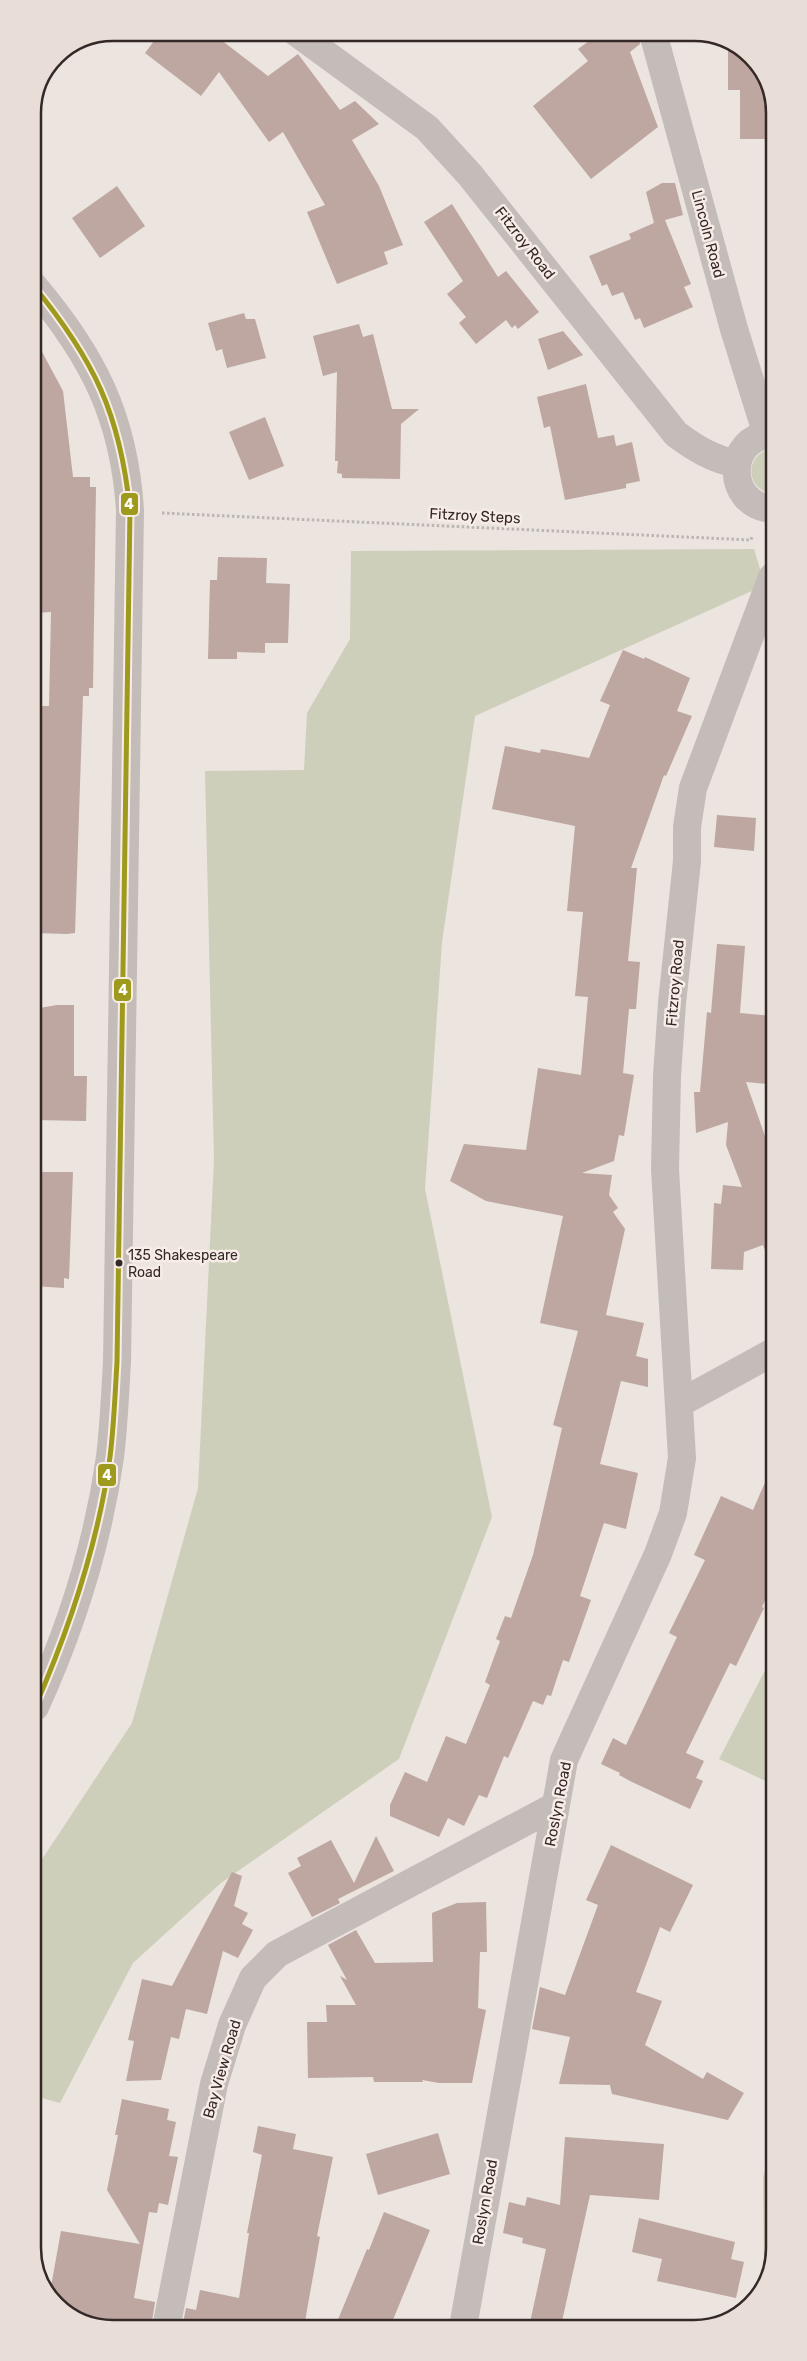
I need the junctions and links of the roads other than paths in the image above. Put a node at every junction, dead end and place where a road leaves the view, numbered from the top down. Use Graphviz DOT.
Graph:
graph roads {
  1 [pos="310,41"];
  2 [pos="655,41"];
  3 [pos="41,296"];
  4 [pos="766,423"];
  5 [pos="766,436"];
  6 [pos="737,464"];
  7 [pos="766,508"];
  8 [pos="766,593"];
  9 [pos="766,1356"];
  10 [pos="680,1403"];
  11 [pos="41,1691"];
  12 [pos="555,1806"];
  13 [pos="168,2320"];
  14 [pos="464,2320"];
  1 -- 6 [label="street, Fitzroy Road"];
  2 -- 4 [label="street, Lincoln Road"];
  3 -- 11 [label="street"];
  5 -- 6 [label="street"];
  6 -- 7 [label="street"];
  8 -- 10 [label="street, Fitzroy Road"];
  9 -- 10 [label="street"];
  10 -- 12 [label="street, Roslyn Road"];
  12 -- 13 [label="street, Bay View Road"];
  12 -- 14 [label="street, Roslyn Road"];
}
